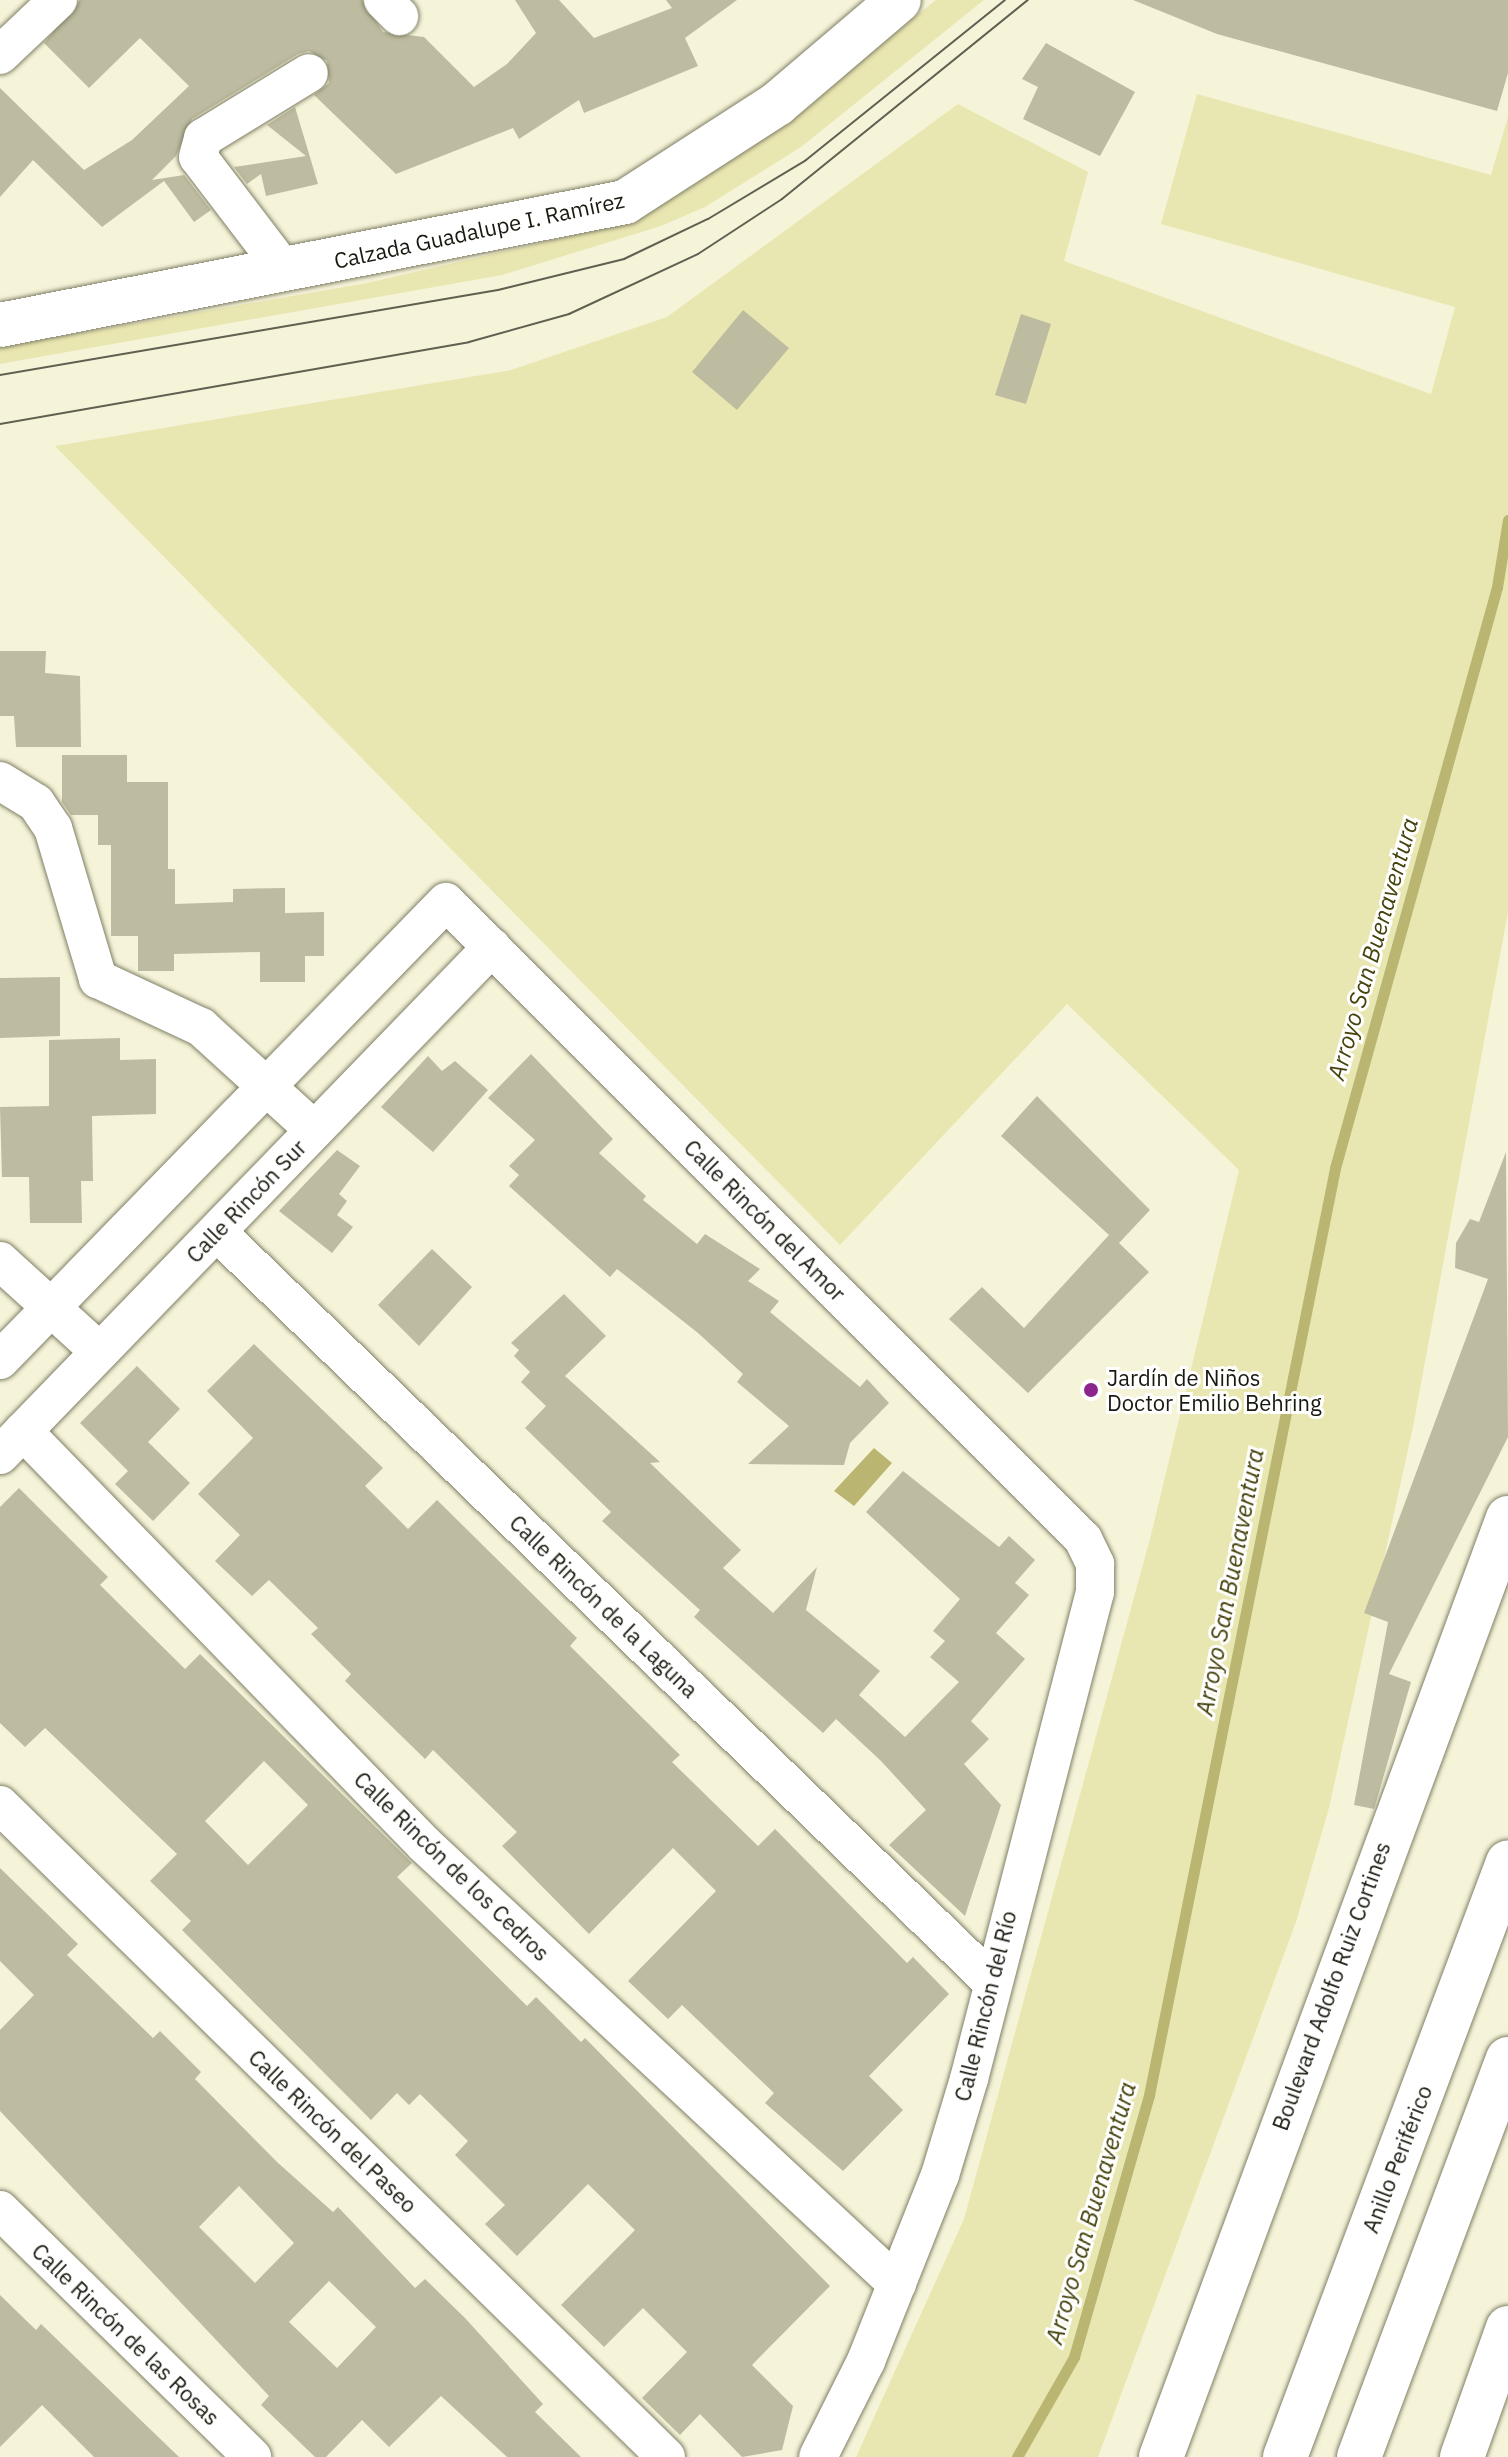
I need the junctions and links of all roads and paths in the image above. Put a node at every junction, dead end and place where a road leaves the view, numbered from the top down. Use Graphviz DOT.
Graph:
graph roads {
  1 [pos="58,0"];
  2 [pos="899,0"];
  3 [pos="0,55"];
  4 [pos="309,73"];
  5 [pos="285,271"];
  6 [pos="0,325"];
  7 [pos="0,781"];
  8 [pos="492,947"];
  9 [pos="271,1088"];
  10 [pos="314,1130"];
  11 [pos="217,1232"];
  12 [pos="0,1261"];
  13 [pos="53,1305"];
  14 [pos="99,1351"];
  15 [pos="0,1360"];
  16 [pos="11,1443"];
  17 [pos="1508,1518"];
  18 [pos="1083,1539"];
  19 [pos="0,1805"];
  20 [pos="1508,1862"];
  21 [pos="990,1980"];
  22 [pos="1508,2059"];
  23 [pos="0,2210"];
  24 [pos="897,2284"];
  25 [pos="1508,2328"];
  26 [pos="1471,2454"];
  27 [pos="252,2457"];
  28 [pos="666,2457"];
  29 [pos="818,2457"];
  30 [pos="1161,2457"];
  31 [pos="1285,2457"];
  32 [pos="1359,2457"];
  1 -- 3 [label="street"];
  2 -- 5 [label="main road, Calzada Guadalupe I. Ramírez"];
  4 -- 5 [label="street"];
  5 -- 6 [label="main road, Calzada Guadalupe I. Ramírez"];
  7 -- 9 [label="street"];
  8 -- 9 [label="street, Calle Rincón del Amor"];
  8 -- 10 [label="street, Calle Rincón Sur"];
  8 -- 18 [label="street, Calle Rincón del Amor"];
  9 -- 10 [label="street"];
  9 -- 13 [label="street"];
  10 -- 11 [label="street, Calle Rincón Sur"];
  11 -- 14 [label="street, Calle Rincón Sur"];
  11 -- 21 [label="street, Calle Rincón de la Laguna"];
  12 -- 13 [label="street"];
  13 -- 14 [label="street"];
  13 -- 15 [label="street"];
  14 -- 16 [label="street, Calle Rincón Sur"];
  16 -- 24 [label="street, Calle Rincón de los Cedros"];
  17 -- 30 [label="main road, Boulevard Adolfo Ruiz Cortines"];
  18 -- 21 [label="street, Calle Rincón del Río"];
  19 -- 28 [label="street, Calle Rincón del Paseo"];
  20 -- 31 [label="main road, Anillo Periférico"];
  21 -- 24 [label="street, Calle Rincón del Río"];
  22 -- 32 [label="main road"];
  23 -- 27 [label="street, Calle Rincón de las Rosas"];
  24 -- 29 [label="street, Calle Rincón del Río"];
  25 -- 26 [label="main road"];
}
